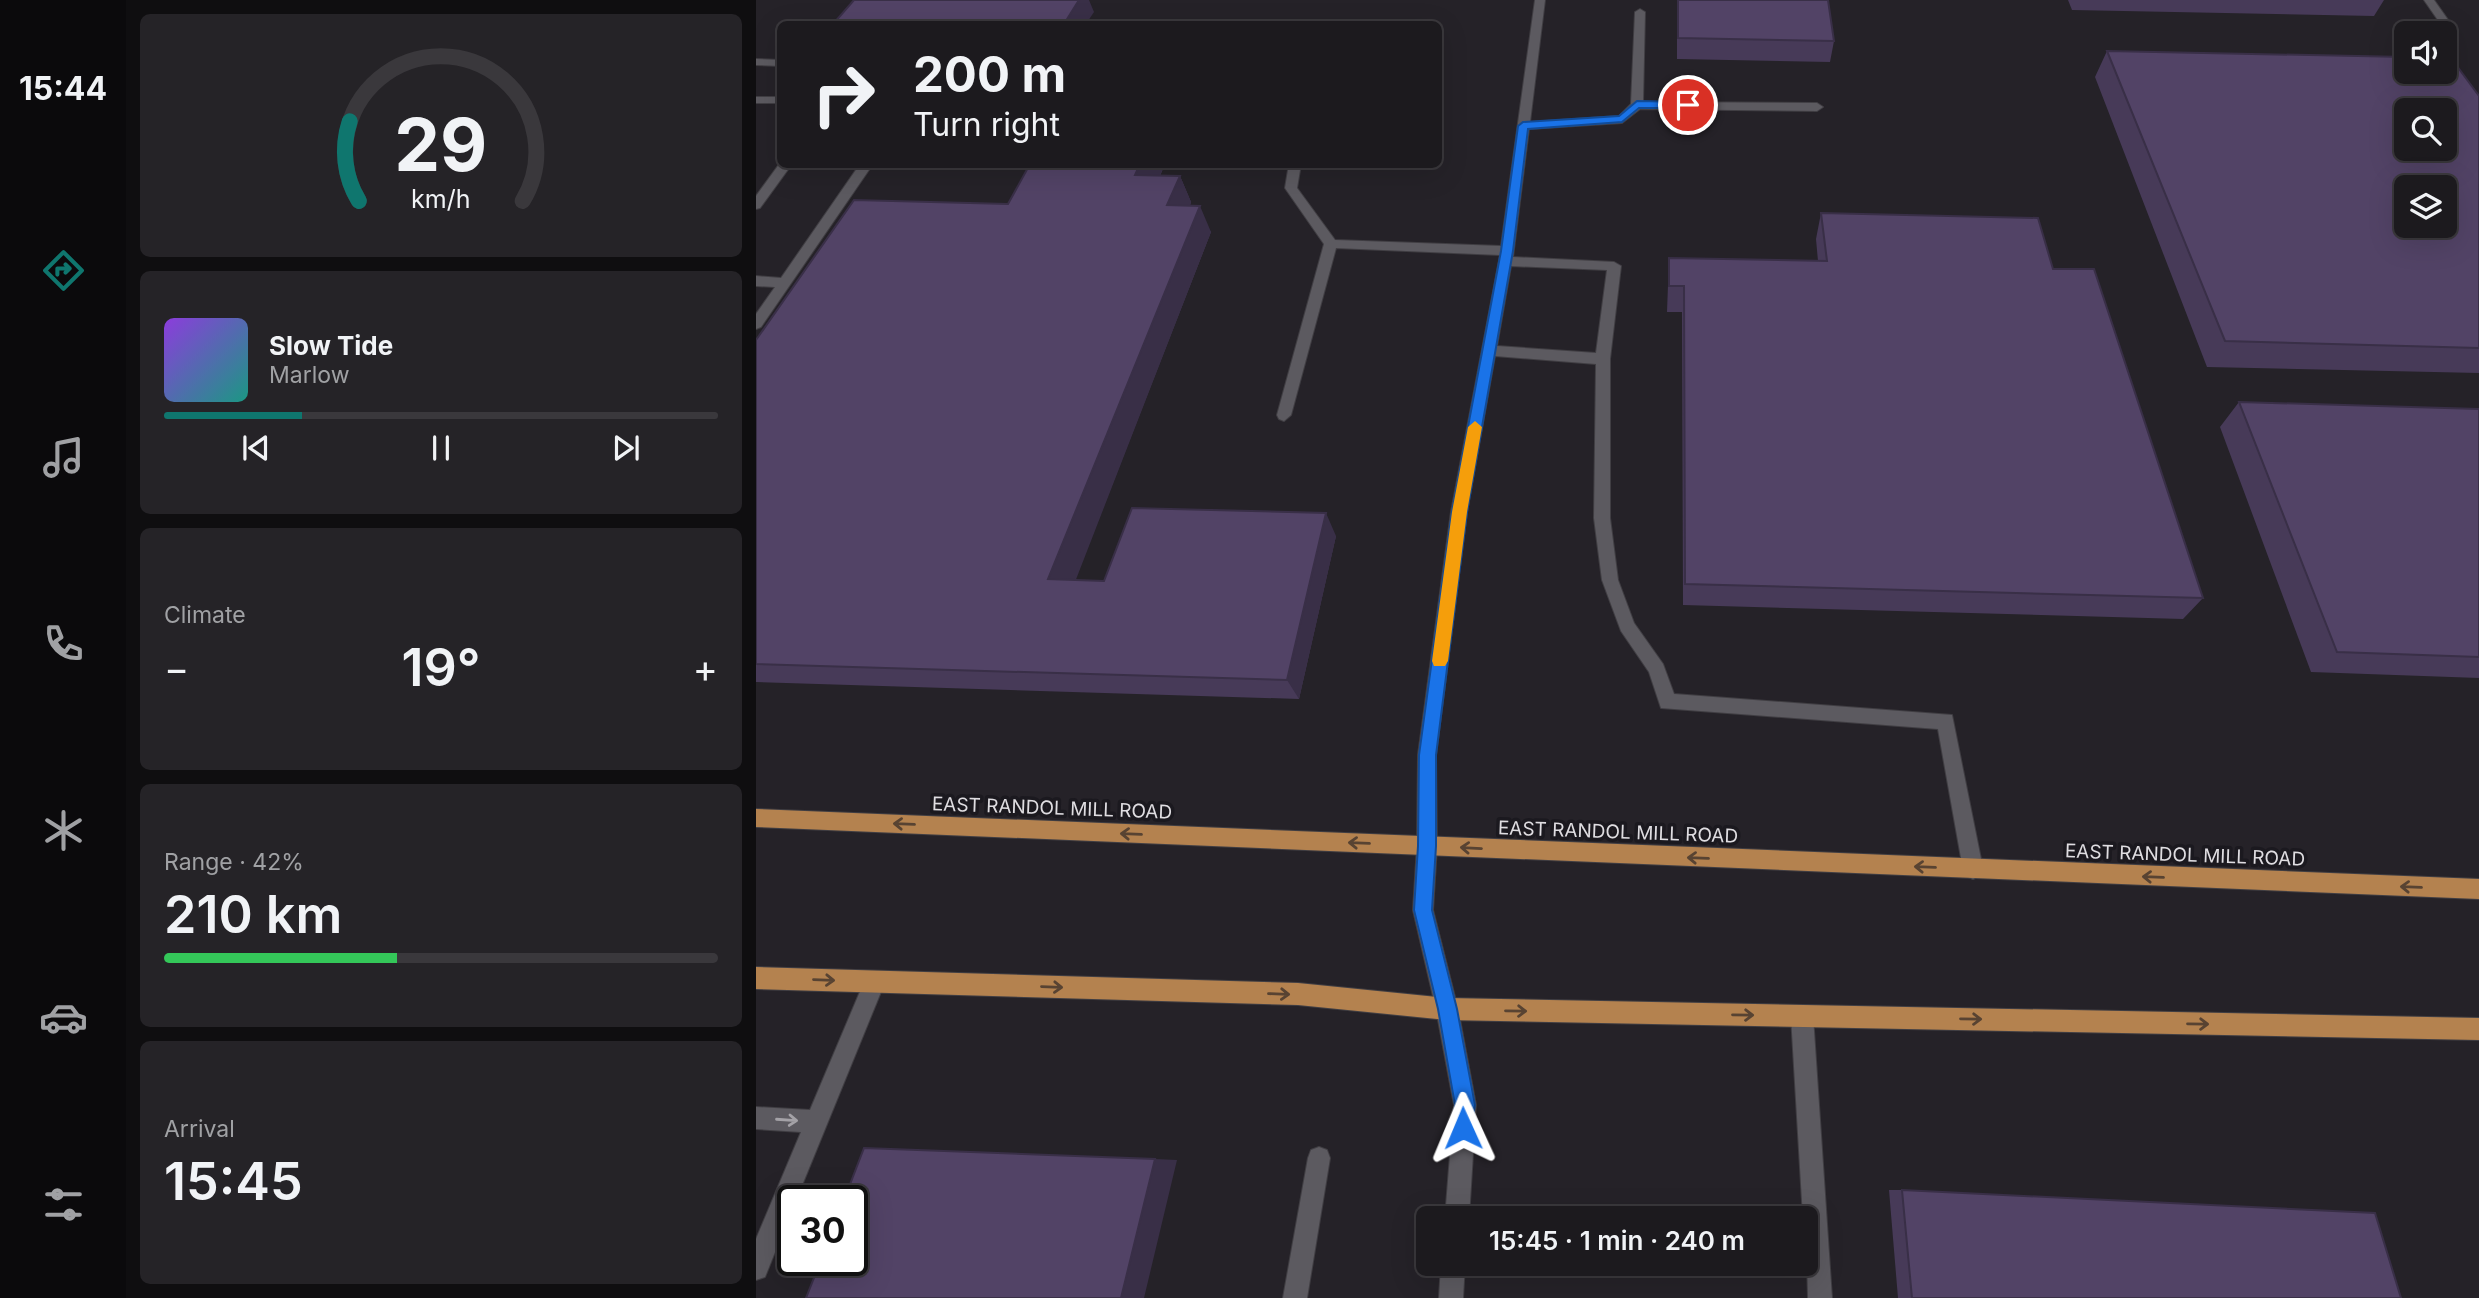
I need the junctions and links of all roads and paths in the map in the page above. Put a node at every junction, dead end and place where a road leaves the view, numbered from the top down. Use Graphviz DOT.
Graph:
graph roads {
  1 [pos="1540,0"];
  2 [pos="2429,0"];
  3 [pos="1640,12"];
  4 [pos="2444,21"];
  5 [pos="756,62"];
  6 [pos="777,63"];
  7 [pos="756,100"];
  8 [pos="777,100"];
  9 [pos="1637,104"];
  10 [pos="1817,107"];
  11 [pos="1523,126"];
  12 [pos="783,168"];
  13 [pos="864,168"];
  14 [pos="1294,168"];
  15 [pos="756,205"];
  16 [pos="1331,244"];
  17 [pos="1506,256"];
  18 [pos="756,281"];
  19 [pos="785,283"];
  20 [pos="756,324"];
  21 [pos="1489,351"];
  22 [pos="1603,359"];
  23 [pos="1284,415"];
  24 [pos="756,818"];
  25 [pos="1427,846"];
  26 [pos="1973,869"];
  27 [pos="2479,889"];
  28 [pos="756,978"];
  29 [pos="874,982"];
  30 [pos="1447,1009"];
  31 [pos="1802,1016"];
  32 [pos="2479,1029"];
  33 [pos="756,1118"];
  34 [pos="818,1122"];
  35 [pos="1319,1158"];
  36 [pos="1458,1206"];
  37 [pos="756,1268"];
  38 [pos="1452,1276"];
  39 [pos="1295,1298"];
  40 [pos="1451,1298"];
  41 [pos="1820,1298"];
  1 -- 11 [label="street"];
  2 -- 4 [label="street"];
  3 -- 9 [label="street"];
  5 -- 6 [label="street"];
  7 -- 8 [label="street"];
  9 -- 10 [label="street"];
  9 -- 11 [label="street"];
  11 -- 17 [label="street"];
  12 -- 15 [label="street"];
  13 -- 19 [label="street"];
  14 -- 16 [label="street"];
  16 -- 17 [label="street"];
  16 -- 23 [label="street"];
  17 -- 21 [label="street"];
  17 -- 22 [label="street"];
  18 -- 19 [label="street"];
  19 -- 20 [label="street"];
  21 -- 22 [label="street"];
  21 -- 25 [label="street"];
  22 -- 26 [label="street"];
  25 -- 24 [label="main road, EAST RANDOL MILL ROAD, one-way"];
  26 -- 25 [label="main road, EAST RANDOL MILL ROAD, one-way"];
  25 -- 30 [label="street"];
  27 -- 26 [label="main road, EAST RANDOL MILL ROAD, one-way"];
  28 -- 29 [label="main road, one-way"];
  29 -- 30 [label="main road, one-way"];
  29 -- 34 [label="street"];
  30 -- 31 [label="main road, one-way"];
  30 -- 36 [label="street"];
  31 -- 32 [label="main road, one-way"];
  31 -- 41 [label="street"];
  33 -- 34 [label="street, one-way"];
  34 -- 37 [label="street"];
  35 -- 39 [label="street"];
  38 -- 40 [label="street"];
}
